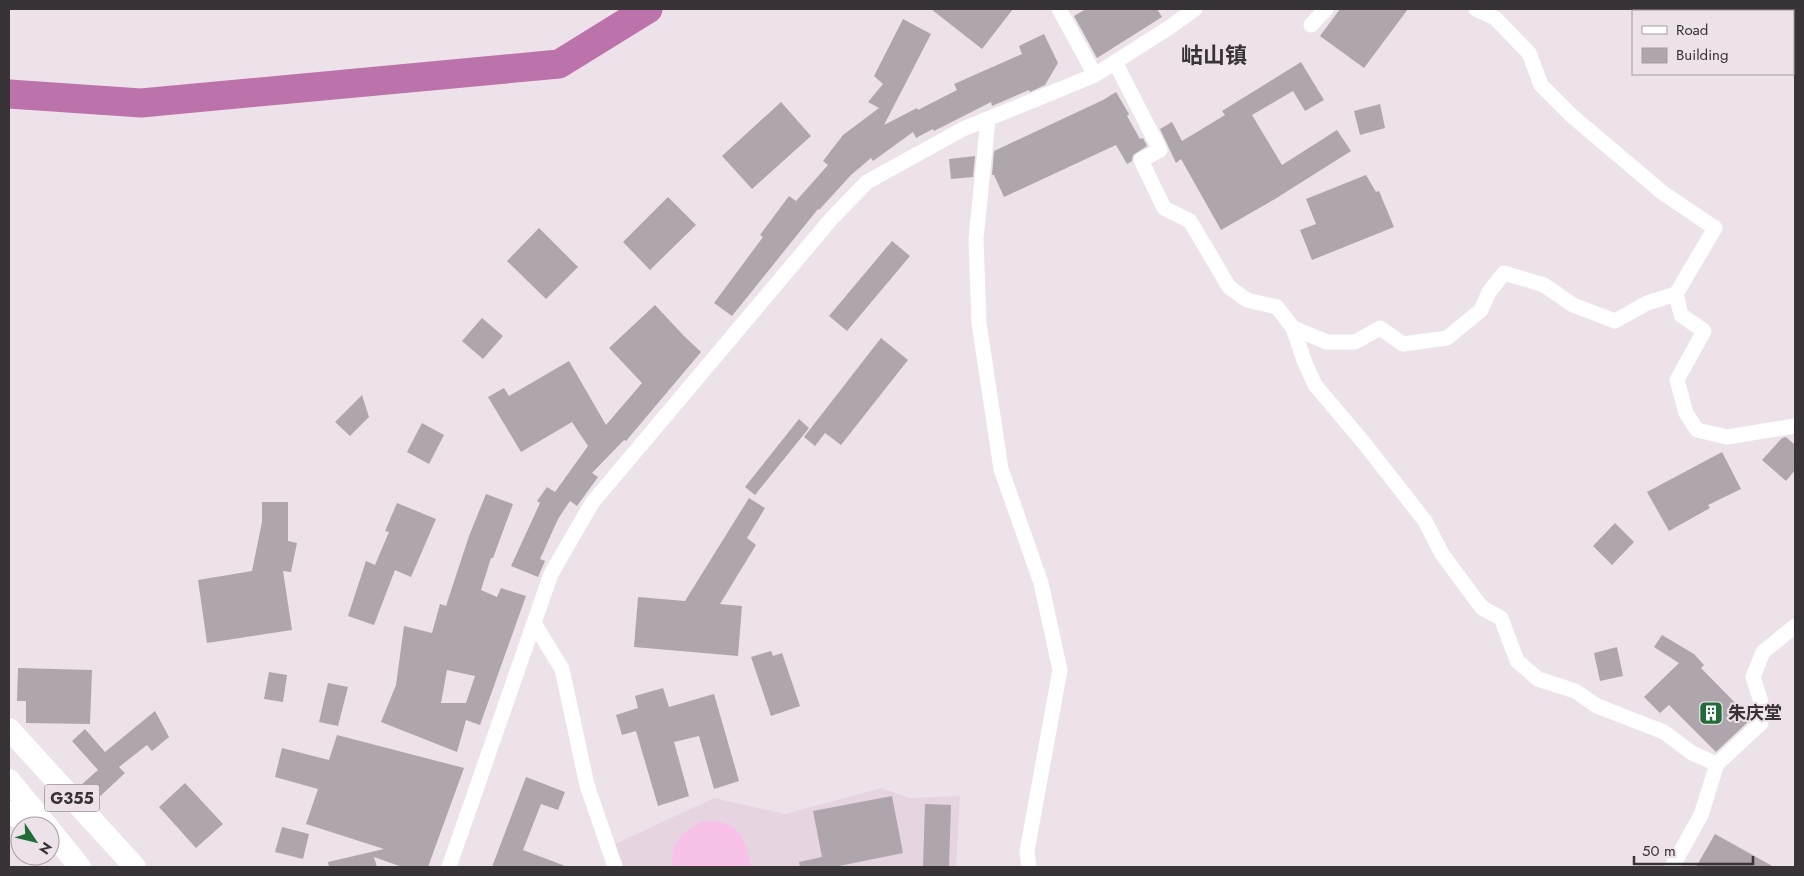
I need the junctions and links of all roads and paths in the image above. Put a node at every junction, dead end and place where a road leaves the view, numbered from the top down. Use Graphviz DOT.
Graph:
graph roads {
  1 [pos="1059,9"];
  2 [pos="1195,9"];
  3 [pos="1326,9"];
  4 [pos="1476,9"];
  5 [pos="1311,25"];
  6 [pos="1115,62"];
  7 [pos="1095,74"];
  8 [pos="988,119"];
  9 [pos="1676,294"];
  10 [pos="1293,328"];
  11 [pos="1795,426"];
  12 [pos="534,622"];
  13 [pos="1795,626"];
  14 [pos="9,729"];
  15 [pos="1717,764"];
  16 [pos="9,780"];
  17 [pos="38,816"];
  18 [pos="60,844"];
  19 [pos="80,867"];
  20 [pos="135,867"];
  21 [pos="449,867"];
  22 [pos="615,867"];
  23 [pos="1029,867"];
  24 [pos="1672,867"];
  1 -- 7 [label="street"];
  2 -- 6 [label="street"];
  3 -- 5 [label="street"];
  4 -- 9 [label="street"];
  6 -- 7 [label="street"];
  6 -- 10 [label="street"];
  7 -- 8 [label="street"];
  8 -- 12 [label="street"];
  8 -- 23 [label="street"];
  9 -- 10 [label="street"];
  9 -- 11 [label="street"];
  10 -- 15 [label="street"];
  12 -- 21 [label="street"];
  12 -- 22 [label="street"];
  13 -- 15 [label="street"];
  14 -- 20 [label="highway, G355"];
  15 -- 24 [label="street"];
  16 -- 17 [label="highway, G355"];
  18 -- 19 [label="highway, G355"];
}
